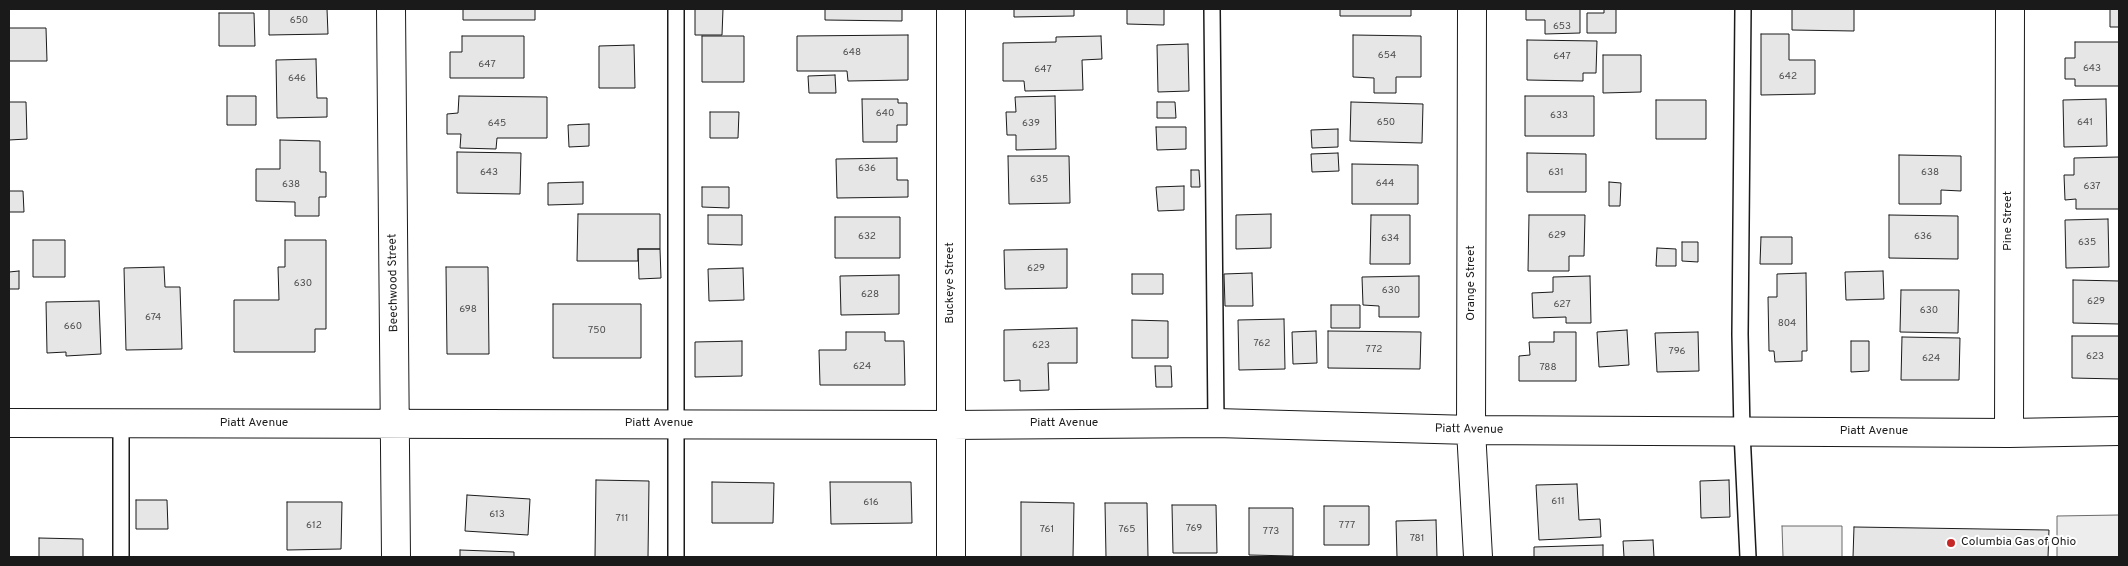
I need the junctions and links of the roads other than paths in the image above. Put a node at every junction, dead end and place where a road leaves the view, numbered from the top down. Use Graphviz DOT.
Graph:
graph roads {
  1 [pos="391,9"];
  2 [pos="676,9"];
  3 [pos="951,9"];
  4 [pos="1212,9"];
  5 [pos="1472,9"];
  6 [pos="1743,9"];
  7 [pos="2010,9"];
  8 [pos="396,423"];
  9 [pos="1216,423"];
  10 [pos="9,424"];
  11 [pos="121,424"];
  12 [pos="677,424"];
  13 [pos="951,425"];
  14 [pos="1472,430"];
  15 [pos="2119,431"];
  16 [pos="1742,432"];
  17 [pos="2009,433"];
  18 [pos="121,557"];
  19 [pos="396,557"];
  20 [pos="676,557"];
  21 [pos="951,557"];
  22 [pos="1478,557"];
  23 [pos="1748,557"];
  1 -- 8 [label="street, Beechwood Street"];
  2 -- 12 [label="lane"];
  3 -- 13 [label="street, Buckeye Street"];
  4 -- 9 [label="lane"];
  5 -- 14 [label="street, Orange Street"];
  6 -- 16 [label="lane"];
  7 -- 17 [label="street, Pine Street"];
  8 -- 11 [label="street, Piatt Avenue"];
  8 -- 12 [label="street, Piatt Avenue"];
  8 -- 19 [label="street, Beechwood Street"];
  9 -- 13 [label="street, Piatt Avenue"];
  9 -- 14 [label="street, Piatt Avenue"];
  10 -- 11 [label="street, Piatt Avenue"];
  11 -- 18 [label="lane"];
  12 -- 13 [label="street, Piatt Avenue"];
  12 -- 20 [label="lane"];
  13 -- 21 [label="street, Buckeye Street"];
  14 -- 16 [label="street, Piatt Avenue"];
  14 -- 22 [label="street, Orange Street"];
  15 -- 17 [label="street, Piatt Avenue"];
  16 -- 17 [label="street, Piatt Avenue"];
  16 -- 23 [label="lane"];
}
